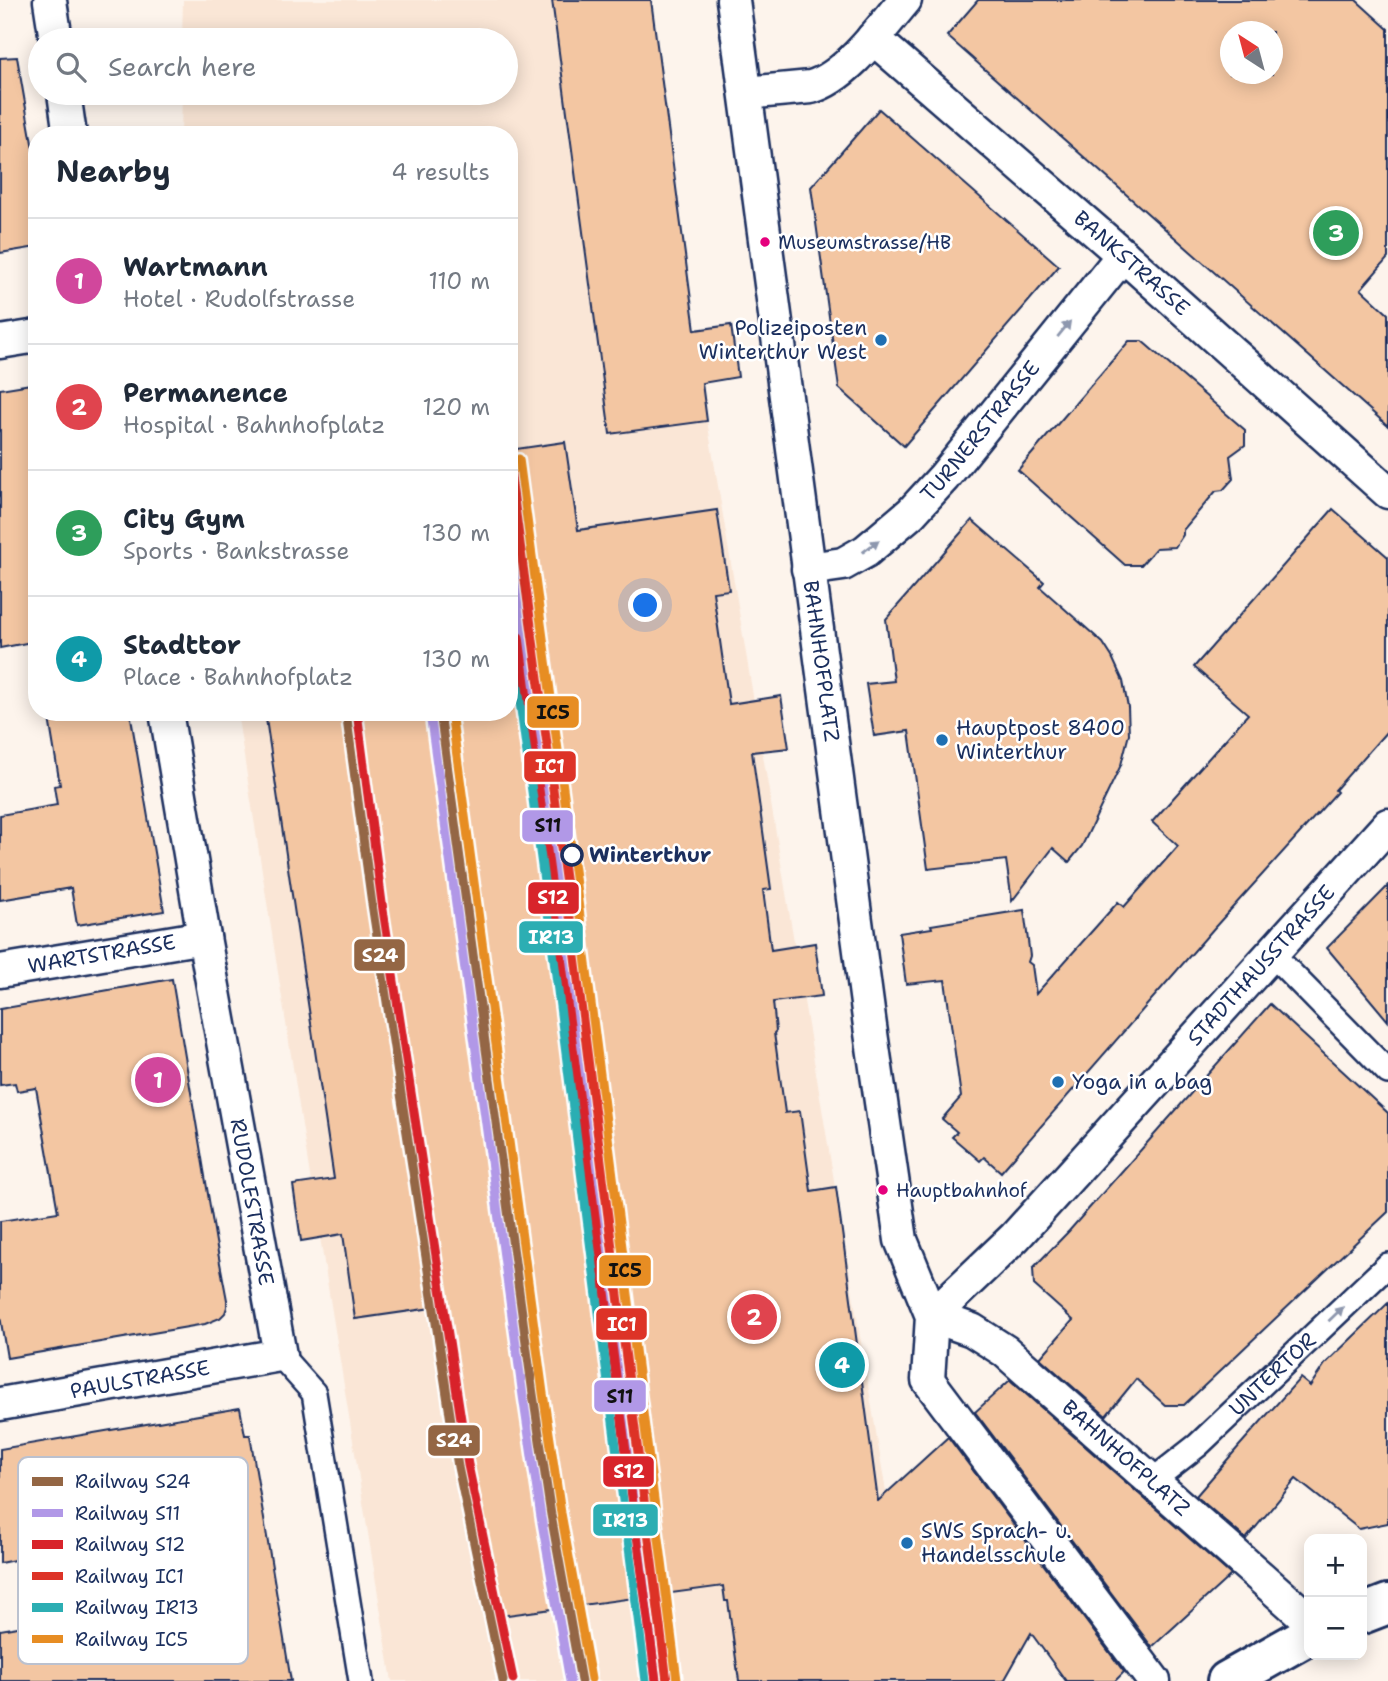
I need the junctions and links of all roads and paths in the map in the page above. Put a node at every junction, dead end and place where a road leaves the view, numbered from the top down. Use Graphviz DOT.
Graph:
graph roads {
  1 [pos="733,0"];
  2 [pos="905,0"];
  3 [pos="50,1"];
  4 [pos="54,28"];
  5 [pos="873,38"];
  6 [pos="746,93"];
  7 [pos="66,105"];
  8 [pos="70,126"];
  9 [pos="1123,255"];
  10 [pos="28,337"];
  11 [pos="0,342"];
  12 [pos="1388,492"];
  13 [pos="808,569"];
  14 [pos="168,721"];
  15 [pos="1388,825"];
  16 [pos="204,937"];
  17 [pos="1272,954"];
  18 [pos="0,971"];
  19 [pos="1388,1072"];
  20 [pos="1388,1265"];
  21 [pos="932,1316"];
  22 [pos="280,1355"];
  23 [pos="0,1404"];
  24 [pos="1152,1481"];
  25 [pos="1388,1604"];
  26 [pos="1367,1612"];
  27 [pos="1304,1615"];
  28 [pos="1304,1638"];
  29 [pos="1231,1680"];
  30 [pos="361,1681"];
  31 [pos="1154,1681"];
  1 -- 6 [label="street, BAHNHOFPLATZ"];
  2 -- 5 [label="street"];
  3 -- 4 [label="street"];
  5 -- 6 [label="street"];
  5 -- 9 [label="street, BANKSTRASSE"];
  6 -- 13 [label="street, BAHNHOFPLATZ"];
  7 -- 8 [label="street"];
  9 -- 12 [label="street, BANKSTRASSE"];
  13 -- 9 [label="street, TURNERSTRASSE, one-way"];
  10 -- 11 [label="street"];
  13 -- 21 [label="street, BAHNHOFPLATZ"];
  14 -- 16 [label="street, RUDOLFSTRASSE"];
  15 -- 17 [label="street, STADTHAUSSTRASSE"];
  16 -- 18 [label="street, WARTSTRASSE"];
  16 -- 22 [label="street, RUDOLFSTRASSE"];
  17 -- 19 [label="street"];
  17 -- 21 [label="street, STADTHAUSSTRASSE"];
  24 -- 20 [label="street, UNTERTOR, one-way"];
  21 -- 24 [label="street, BAHNHOFPLATZ"];
  21 -- 31 [label="street, BAHNHOFPLATZ"];
  22 -- 23 [label="street, PAULSTRASSE"];
  22 -- 30 [label="street"];
  24 -- 27 [label="street, BAHNHOFPLATZ"];
  25 -- 26 [label="main road"];
  28 -- 29 [label="main road"];
}
